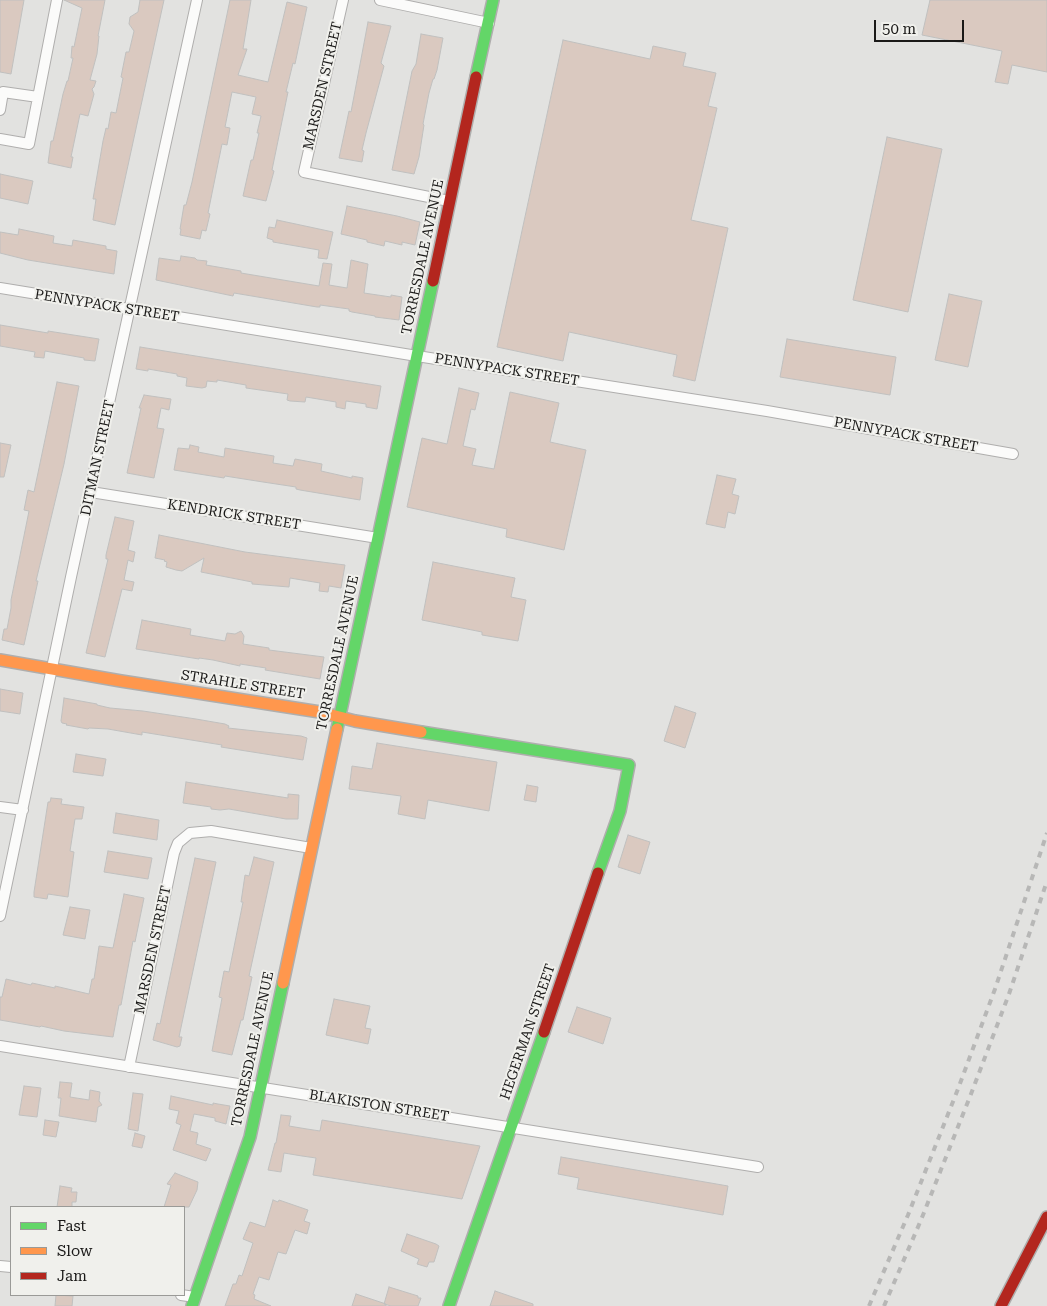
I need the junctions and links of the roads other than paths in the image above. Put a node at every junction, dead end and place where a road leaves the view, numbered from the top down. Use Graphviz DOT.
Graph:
graph roads {
  1 [pos="58,0"];
  2 [pos="197,0"];
  3 [pos="343,0"];
  4 [pos="380,0"];
  5 [pos="493,0"];
  6 [pos="489,23"];
  7 [pos="38,97"];
  8 [pos="0,110"];
  9 [pos="0,139"];
  10 [pos="449,202"];
  11 [pos="0,288"];
  12 [pos="129,309"];
  13 [pos="417,356"];
  14 [pos="1013,454"];
  15 [pos="91,492"];
  16 [pos="378,538"];
  17 [pos="0,660"];
  18 [pos="53,669"];
  19 [pos="339,717"];
  20 [pos="629,765"];
  21 [pos="0,807"];
  22 [pos="23,810"];
  23 [pos="311,848"];
  24 [pos="0,916"];
  25 [pos="0,1046"];
  26 [pos="129,1067"];
  27 [pos="260,1086"];
  28 [pos="511,1128"];
  29 [pos="758,1167"];
  30 [pos="1047,1217"];
  31 [pos="194,1301"];
  32 [pos="449,1306"];
  33 [pos="1001,1306"];
  1 -- 7 [label="street"];
  2 -- 12 [label="street, DITMAN STREET"];
  3 -- 10 [label="street, MARSDEN STREET"];
  4 -- 6 [label="street"];
  5 -- 6 [label="main road, TORRESDALE AVENUE"];
  6 -- 10 [label="main road, TORRESDALE AVENUE"];
  7 -- 8 [label="street"];
  7 -- 9 [label="street"];
  10 -- 13 [label="main road, TORRESDALE AVENUE"];
  11 -- 12 [label="street, PENNYPACK STREET"];
  12 -- 13 [label="street, PENNYPACK STREET"];
  12 -- 15 [label="street, DITMAN STREET"];
  13 -- 14 [label="street, PENNYPACK STREET"];
  13 -- 16 [label="main road, TORRESDALE AVENUE"];
  15 -- 16 [label="street, KENDRICK STREET"];
  15 -- 18 [label="street, DITMAN STREET"];
  16 -- 19 [label="main road, TORRESDALE AVENUE"];
  17 -- 18 [label="main road, STRAHLE STREET"];
  18 -- 19 [label="main road, STRAHLE STREET"];
  18 -- 22 [label="street, DITMAN STREET"];
  19 -- 20 [label="main road, STRAHLE STREET"];
  19 -- 23 [label="main road, TORRESDALE AVENUE"];
  20 -- 28 [label="main road, HEGERMAN STREET"];
  21 -- 22 [label="street"];
  22 -- 24 [label="street, DITMAN STREET"];
  23 -- 26 [label="street, MARSDEN STREET"];
  23 -- 27 [label="main road, TORRESDALE AVENUE"];
  25 -- 26 [label="street, BLAKISTON STREET"];
  26 -- 27 [label="street, BLAKISTON STREET"];
  27 -- 28 [label="street, BLAKISTON STREET"];
  27 -- 31 [label="main road, TORRESDALE AVENUE"];
  28 -- 29 [label="street, BLAKISTON STREET"];
  28 -- 32 [label="main road, HEGERMAN STREET"];
  30 -- 33 [label="main road"];
}
